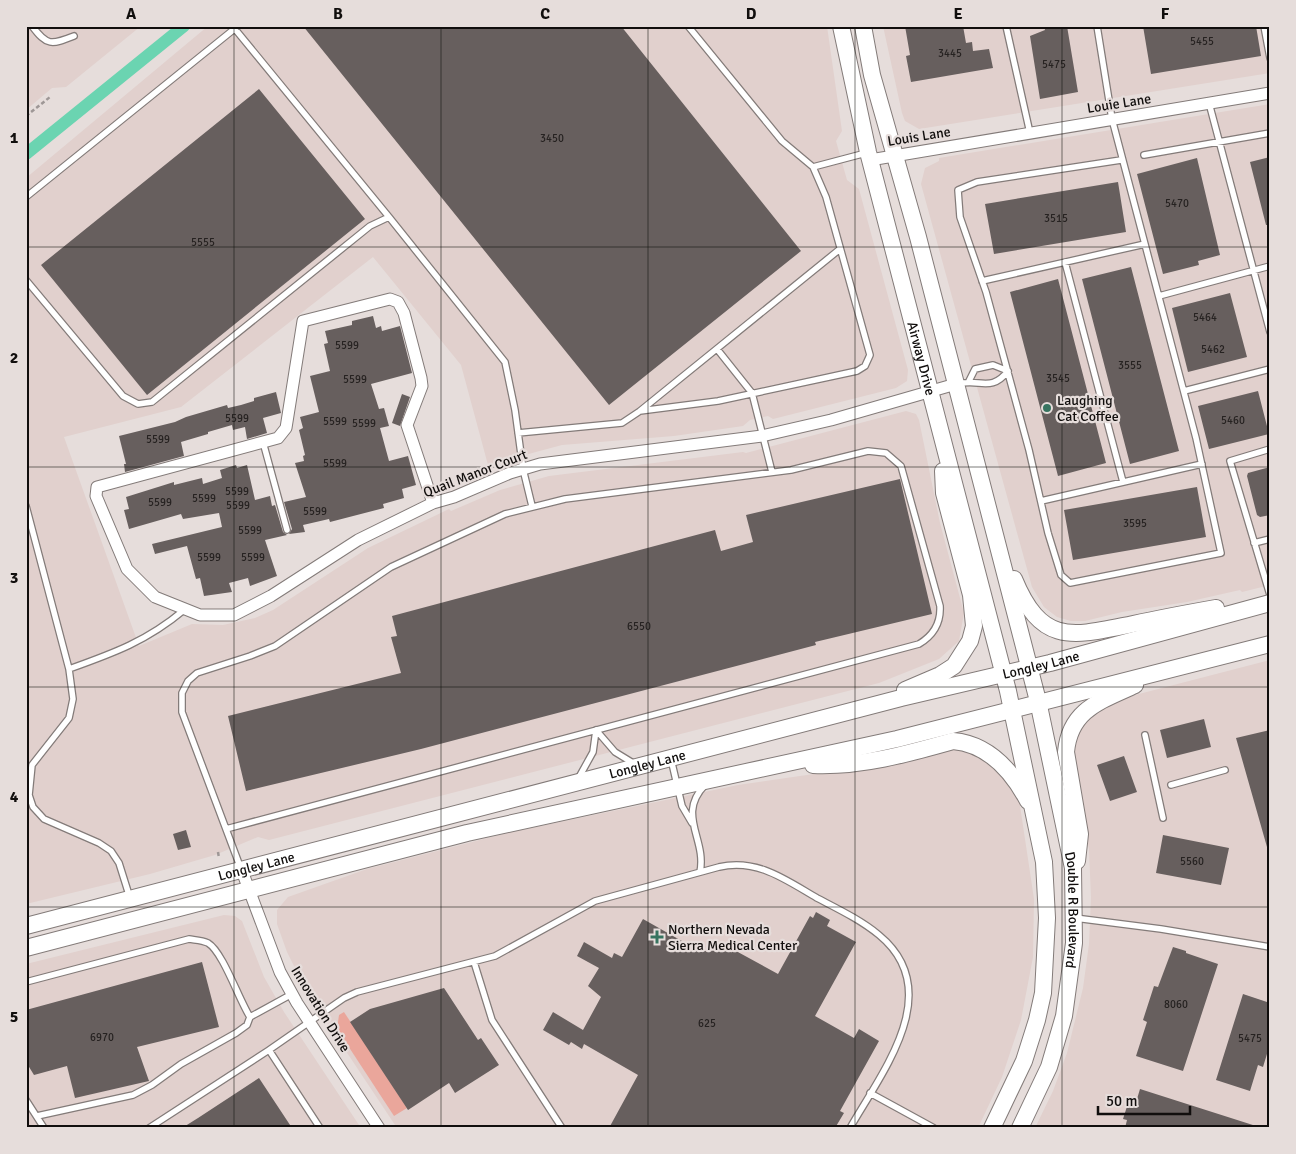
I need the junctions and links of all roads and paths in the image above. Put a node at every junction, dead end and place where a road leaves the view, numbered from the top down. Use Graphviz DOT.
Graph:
graph roads {
  1 [pos="32,26"];
  2 [pos="688,26"];
  3 [pos="841,26"];
  4 [pos="863,26"];
  5 [pos="1006,26"];
  6 [pos="1097,26"];
  7 [pos="1264,26"];
  8 [pos="236,28"];
  9 [pos="74,36"];
  10 [pos="1270,58"];
  11 [pos="1270,93"];
  12 [pos="50,97"];
  13 [pos="1209,103"];
  14 [pos="26,116"];
  15 [pos="1112,119"];
  16 [pos="1030,133"];
  17 [pos="1270,134"];
  18 [pos="972,142"];
  19 [pos="1220,142"];
  20 [pos="894,155"];
  21 [pos="1144,155"];
  22 [pos="869,156"];
  23 [pos="1121,160"];
  24 [pos="813,168"];
  25 [pos="26,197"];
  26 [pos="389,218"];
  27 [pos="1145,244"];
  28 [pos="840,249"];
  29 [pos="1064,262"];
  30 [pos="1270,266"];
  31 [pos="1253,270"];
  32 [pos="26,280"];
  33 [pos="982,281"];
  34 [pos="1159,296"];
  35 [pos="1270,332"];
  36 [pos="716,349"];
  37 [pos="1270,369"];
  38 [pos="1008,371"];
  39 [pos="962,383"];
  40 [pos="929,391"];
  41 [pos="1184,391"];
  42 [pos="752,393"];
  43 [pos="640,411"];
  44 [pos="518,433"];
  45 [pos="762,436"];
  46 [pos="263,442"];
  47 [pos="1270,449"];
  48 [pos="945,451"];
  49 [pos="1202,464"];
  50 [pos="523,469"];
  51 [pos="772,472"];
  52 [pos="1122,482"];
  53 [pos="1041,501"];
  54 [pos="433,502"];
  55 [pos="26,506"];
  56 [pos="532,506"];
  57 [pos="287,530"];
  58 [pos="994,531"];
  59 [pos="1270,539"];
  60 [pos="1254,543"];
  61 [pos="1268,601"];
  62 [pos="184,610"];
  63 [pos="1270,644"];
  64 [pos="1030,668"];
  65 [pos="1172,668"];
  66 [pos="69,669"];
  67 [pos="1004,674"];
  68 [pos="1008,691"];
  69 [pos="1036,693"];
  70 [pos="1012,709"];
  71 [pos="856,711"];
  72 [pos="596,730"];
  73 [pos="1145,735"];
  74 [pos="671,758"];
  75 [pos="791,764"];
  76 [pos="639,767"];
  77 [pos="1225,770"];
  78 [pos="709,781"];
  79 [pos="571,785"];
  80 [pos="1171,785"];
  81 [pos="678,788"];
  82 [pos="1163,818"];
  83 [pos="693,824"];
  84 [pos="1037,824"];
  85 [pos="226,829"];
  86 [pos="218,852"];
  87 [pos="219,858"];
  88 [pos="242,870"];
  89 [pos="700,872"];
  90 [pos="1074,888"];
  91 [pos="249,891"];
  92 [pos="131,899"];
  93 [pos="1075,918"];
  94 [pos="26,926"];
  95 [pos="1270,947"];
  96 [pos="26,948"];
  97 [pos="474,962"];
  98 [pos="26,982"];
  99 [pos="292,994"];
  100 [pos="250,1017"];
  101 [pos="310,1023"];
  102 [pos="269,1050"];
  103 [pos="870,1093"];
  104 [pos="26,1100"];
  105 [pos="37,1116"];
  106 [pos="44,1128"];
  107 [pos="149,1128"];
  108 [pos="320,1128"];
  109 [pos="379,1128"];
  110 [pos="562,1128"];
  111 [pos="850,1128"];
  112 [pos="934,1128"];
  113 [pos="992,1128"];
  114 [pos="1020,1128"];
  1 -- 9 [label="lane"];
  2 -- 24 [label="lane"];
  3 -- 22 [label="main road, Airway Drive"];
  4 -- 20 [label="main road, Airway Drive"];
  5 -- 16 [label="lane"];
  6 -- 15 [label="lane"];
  7 -- 10 [label="lane"];
  8 -- 25 [label="lane"];
  8 -- 26 [label="lane"];
  11 -- 13 [label="street, Louie Lane"];
  12 -- 14 [label="path"];
  13 -- 15 [label="street, Louie Lane"];
  13 -- 19 [label="lane"];
  15 -- 16 [label="street, Louie Lane"];
  15 -- 23 [label="lane"];
  16 -- 18 [label="street, Louie Lane"];
  17 -- 19 [label="lane"];
  18 -- 20 [label="street, Louis Lane"];
  19 -- 21 [label="lane"];
  19 -- 31 [label="lane"];
  20 -- 22 [label="street, Louis Lane"];
  20 -- 39 [label="main road, Airway Drive"];
  22 -- 24 [label="lane"];
  22 -- 40 [label="main road, Airway Drive"];
  23 -- 27 [label="lane"];
  23 -- 33 [label="lane"];
  24 -- 28 [label="lane"];
  26 -- 32 [label="lane"];
  26 -- 44 [label="lane"];
  27 -- 29 [label="lane"];
  27 -- 34 [label="lane"];
  28 -- 36 [label="lane"];
  28 -- 42 [label="lane"];
  29 -- 33 [label="lane"];
  29 -- 52 [label="lane"];
  30 -- 31 [label="lane"];
  31 -- 34 [label="lane"];
  31 -- 35 [label="lane"];
  33 -- 38 [label="lane"];
  34 -- 41 [label="lane"];
  36 -- 42 [label="lane"];
  36 -- 43 [label="lane"];
  37 -- 41 [label="lane"];
  38 -- 39 [label="lane"];
  38 -- 39 [label="lane"];
  38 -- 53 [label="lane"];
  39 -- 40 [label="street, Quail Manor Court"];
  39 -- 58 [label="main road, Airway Drive"];
  40 -- 45 [label="street, Quail Manor Court"];
  40 -- 48 [label="main road, Airway Drive"];
  41 -- 49 [label="lane"];
  42 -- 43 [label="lane"];
  42 -- 45 [label="lane"];
  43 -- 44 [label="lane"];
  44 -- 50 [label="lane"];
  45 -- 50 [label="street, Quail Manor Court"];
  45 -- 51 [label="lane"];
  46 -- 54 [label="street"];
  46 -- 57 [label="lane"];
  46 -- 62 [label="street, Quail Manor Court"];
  47 -- 60 [label="lane"];
  48 -- 67 [label="main road, Airway Drive"];
  48 -- 71 [label="main road"];
  49 -- 52 [label="lane"];
  49 -- 53 [label="lane"];
  50 -- 54 [label="street, Quail Manor Court"];
  50 -- 56 [label="lane"];
  51 -- 56 [label="lane"];
  51 -- 72 [label="lane"];
  52 -- 53 [label="lane"];
  54 -- 62 [label="street, Quail Manor Court"];
  55 -- 66 [label="lane"];
  56 -- 85 [label="lane"];
  58 -- 61 [label="main road"];
  58 -- 64 [label="main road, Airway Drive"];
  59 -- 60 [label="lane"];
  60 -- 61 [label="lane"];
  61 -- 64 [label="main road, Longley Lane"];
  62 -- 66 [label="lane"];
  63 -- 65 [label="main road, Longley Lane"];
  64 -- 67 [label="main road, Longley Lane"];
  64 -- 69 [label="main road, Airway Drive"];
  65 -- 69 [label="main road, Longley Lane"];
  65 -- 90 [label="main road"];
  66 -- 92 [label="lane"];
  67 -- 68 [label="main road, Airway Drive"];
  67 -- 71 [label="main road, Longley Lane"];
  68 -- 70 [label="main road, Double R Boulevard"];
  69 -- 70 [label="main road, Longley Lane"];
  69 -- 90 [label="main road, Double R Boulevard"];
  70 -- 75 [label="main road, Longley Lane"];
  70 -- 84 [label="main road, Double R Boulevard"];
  71 -- 74 [label="main road, Longley Lane"];
  72 -- 76 [label="lane"];
  72 -- 79 [label="lane"];
  72 -- 85 [label="lane"];
  73 -- 82 [label="lane"];
  74 -- 76 [label="main road, Longley Lane"];
  74 -- 81 [label="lane"];
  75 -- 78 [label="main road, Longley Lane"];
  75 -- 84 [label="main road"];
  76 -- 79 [label="main road, Longley Lane"];
  77 -- 80 [label="lane"];
  78 -- 81 [label="main road, Longley Lane"];
  78 -- 83 [label="lane"];
  79 -- 88 [label="main road, Longley Lane"];
  81 -- 83 [label="lane"];
  81 -- 91 [label="main road, Longley Lane"];
  83 -- 89 [label="lane"];
  84 -- 113 [label="main road, Double R Boulevard"];
  85 -- 88 [label="lane"];
  86 -- 87 [label="path"];
  88 -- 91 [label="street, Innovation Drive"];
  88 -- 92 [label="main road, Longley Lane"];
  89 -- 97 [label="lane"];
  89 -- 103 [label="lane"];
  90 -- 93 [label="main road, Double R Boulevard"];
  91 -- 96 [label="main road, Longley Lane"];
  91 -- 99 [label="street, Innovation Drive"];
  92 -- 94 [label="main road, Longley Lane"];
  93 -- 95 [label="lane"];
  93 -- 114 [label="main road, Double R Boulevard"];
  97 -- 101 [label="lane"];
  97 -- 110 [label="lane"];
  98 -- 100 [label="lane"];
  99 -- 100 [label="lane"];
  99 -- 101 [label="street, Innovation Drive"];
  100 -- 105 [label="lane"];
  101 -- 102 [label="lane"];
  101 -- 109 [label="street, Innovation Drive"];
  102 -- 107 [label="lane"];
  102 -- 108 [label="lane"];
  103 -- 111 [label="lane"];
  103 -- 112 [label="lane"];
  104 -- 105 [label="lane"];
  105 -- 106 [label="lane"];
}
